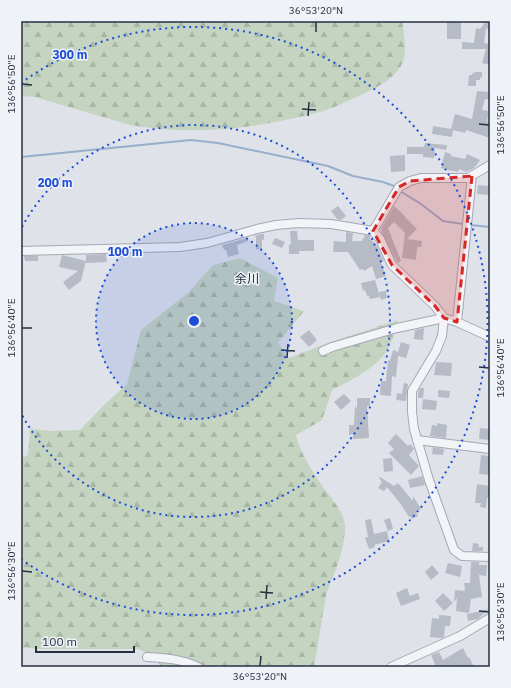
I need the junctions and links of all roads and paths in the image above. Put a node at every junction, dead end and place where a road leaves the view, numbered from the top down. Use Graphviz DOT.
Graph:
graph roads {
  1 [pos="490,165"];
  2 [pos="472,176"];
  3 [pos="373,231"];
  4 [pos="21,251"];
  5 [pos="444,318"];
  6 [pos="457,322"];
  7 [pos="490,337"];
  8 [pos="323,351"];
  9 [pos="417,440"];
  10 [pos="490,449"];
  11 [pos="490,556"];
  12 [pos="490,618"];
  13 [pos="147,657"];
  14 [pos="198,667"];
  15 [pos="392,667"];
  1 -- 2 [label="street"];
  2 -- 3 [label="street"];
  2 -- 6 [label="street"];
  3 -- 4 [label="street"];
  3 -- 5 [label="street"];
  5 -- 6 [label="street"];
  5 -- 8 [label="street"];
  5 -- 9 [label="street"];
  6 -- 7 [label="street"];
  9 -- 10 [label="street"];
  9 -- 11 [label="street"];
  12 -- 15 [label="street"];
  13 -- 14 [label="street"];
}
